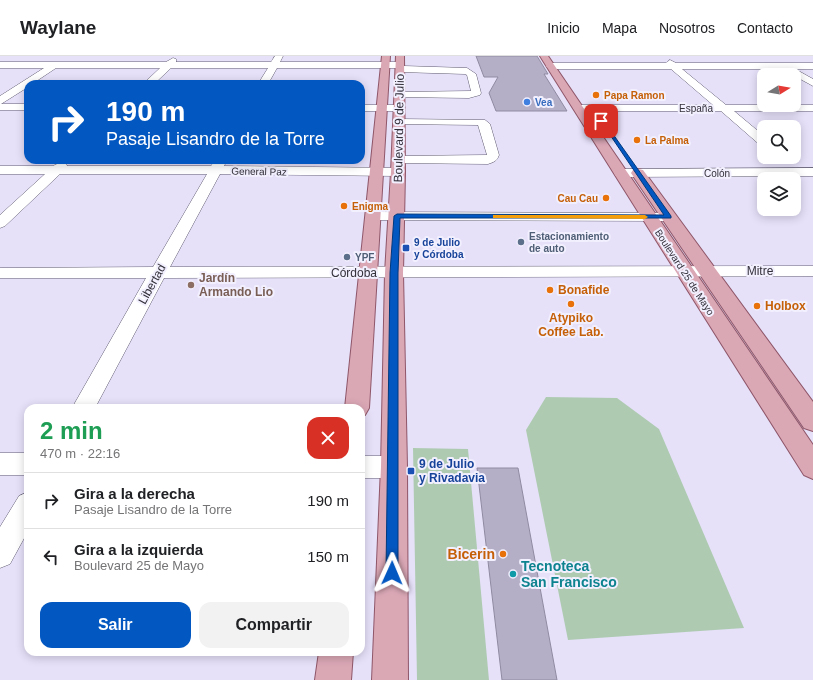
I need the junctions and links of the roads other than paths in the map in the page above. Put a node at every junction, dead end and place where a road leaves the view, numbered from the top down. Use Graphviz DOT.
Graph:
graph roads {
  1 [pos="69,56"];
  2 [pos="178,56"];
  3 [pos="279,56"];
  4 [pos="662,56"];
  5 [pos="767,56"];
  6 [pos="386,60"];
  7 [pos="553,61"];
  8 [pos="400,63"];
  9 [pos="0,65"];
  10 [pos="55,65"];
  11 [pos="168,65"];
  12 [pos="274,65"];
  13 [pos="674,66"];
  14 [pos="784,66"];
  15 [pos="813,66"];
  16 [pos="32,80"];
  17 [pos="152,80"];
  18 [pos="265,80"];
  19 [pos="813,84"];
  20 [pos="24,85"];
  21 [pos="399,95"];
  22 [pos="0,101"];
  23 [pos="0,107"];
  24 [pos="24,107"];
  25 [pos="365,108"];
  26 [pos="382,108"];
  27 [pos="399,108"];
  28 [pos="585,108"];
  29 [pos="724,108"];
  30 [pos="813,108"];
  31 [pos="601,121"];
  32 [pos="399,122"];
  33 [pos="757,136"];
  34 [pos="63,164"];
  35 [pos="794,164"];
  36 [pos="218,165"];
  37 [pos="398,166"];
  38 [pos="629,169"];
  39 [pos="0,170"];
  40 [pos="56,170"];
  41 [pos="376,172"];
  42 [pos="807,172"];
  43 [pos="813,182"];
  44 [pos="385,216"];
  45 [pos="659,217"];
  46 [pos="0,223"];
  47 [pos="685,271"];
  48 [pos="707,271"];
  49 [pos="813,271"];
  50 [pos="0,272"];
  51 [pos="158,272"];
  52 [pos="368,273"];
  53 [pos="394,273"];
  54 [pos="85,404"];
  55 [pos="357,404"];
  56 [pos="813,422"];
  57 [pos="810,458"];
  58 [pos="0,464"];
  59 [pos="24,464"];
  60 [pos="394,466"];
  61 [pos="365,467"];
  62 [pos="24,512"];
  63 [pos="0,554"];
  64 [pos="336,656"];
  65 [pos="333,680"];
  66 [pos="390,680"];
  1 -- 10 [label="street"];
  2 -- 11 [label="street"];
  3 -- 12 [label="street"];
  4 -- 13 [label="street"];
  5 -- 14 [label="street"];
  6 -- 8 [label="street"];
  6 -- 12 [label="street"];
  6 -- 26 [label="main road, Boulevard 9 de Julio"];
  7 -- 13 [label="street"];
  7 -- 28 [label="main road, Boulevard 25 de Mayo"];
  8 -- 21 [label="main road, Boulevard 9 de Julio"];
  8 -- 21 [label="street"];
  9 -- 10 [label="street"];
  10 -- 11 [label="street"];
  10 -- 16 [label="street"];
  11 -- 12 [label="street"];
  11 -- 17 [label="street"];
  12 -- 18 [label="street"];
  13 -- 14 [label="street"];
  13 -- 29 [label="street"];
  14 -- 15 [label="street"];
  14 -- 19 [label="street"];
  20 -- 22 [label="street"];
  21 -- 27 [label="main road, Boulevard 9 de Julio"];
  23 -- 24 [label="street"];
  25 -- 26 [label="street"];
  26 -- 27 [label="street"];
  26 -- 41 [label="main road, Boulevard 9 de Julio"];
  27 -- 32 [label="main road, Boulevard 9 de Julio"];
  28 -- 29 [label="street, España"];
  28 -- 31 [label="main road, Boulevard 25 de Mayo"];
  28 -- 38 [label="main road, Boulevard 25 de Mayo"];
  29 -- 30 [label="street, España"];
  29 -- 33 [label="street"];
  32 -- 37 [label="main road, Boulevard 9 de Julio"];
  32 -- 37 [label="street, General Paz"];
  34 -- 40 [label="street"];
  35 -- 42 [label="street"];
  36 -- 40 [label="street, General Paz"];
  36 -- 41 [label="street, General Paz"];
  36 -- 51 [label="street, Libertad"];
  37 -- 41 [label="street, General Paz"];
  37 -- 44 [label="main road, Boulevard 9 de Julio"];
  38 -- 42 [label="street, Colón"];
  38 -- 45 [label="main road, Boulevard 25 de Mayo"];
  39 -- 40 [label="street, General Paz"];
  40 -- 46 [label="street"];
  41 -- 44 [label="main road, Boulevard 9 de Julio"];
  42 -- 43 [label="street"];
  44 -- 45 [label="street"];
  44 -- 52 [label="main road, Boulevard 9 de Julio"];
  44 -- 53 [label="main road, Boulevard 9 de Julio"];
  45 -- 47 [label="main road, Boulevard 25 de Mayo"];
  45 -- 48 [label="main road, Boulevard 25 de Mayo"];
  47 -- 48 [label="street, Córdoba"];
  47 -- 53 [label="street, Córdoba"];
  47 -- 57 [label="main road, Boulevard 25 de Mayo"];
  48 -- 49 [label="street, Mitre"];
  48 -- 56 [label="main road, Boulevard 25 de Mayo"];
  50 -- 51 [label="street, Córdoba"];
  51 -- 52 [label="street, Córdoba"];
  51 -- 54 [label="street, Libertad"];
  52 -- 53 [label="street, Córdoba"];
  52 -- 55 [label="main road, Boulevard 9 de Julio"];
  53 -- 60 [label="main road, Boulevard 9 de Julio"];
  58 -- 59 [label="street"];
  60 -- 61 [label="street"];
  60 -- 66 [label="main road, Boulevard 9 de Julio"];
  62 -- 63 [label="street"];
  64 -- 65 [label="main road"];
}
